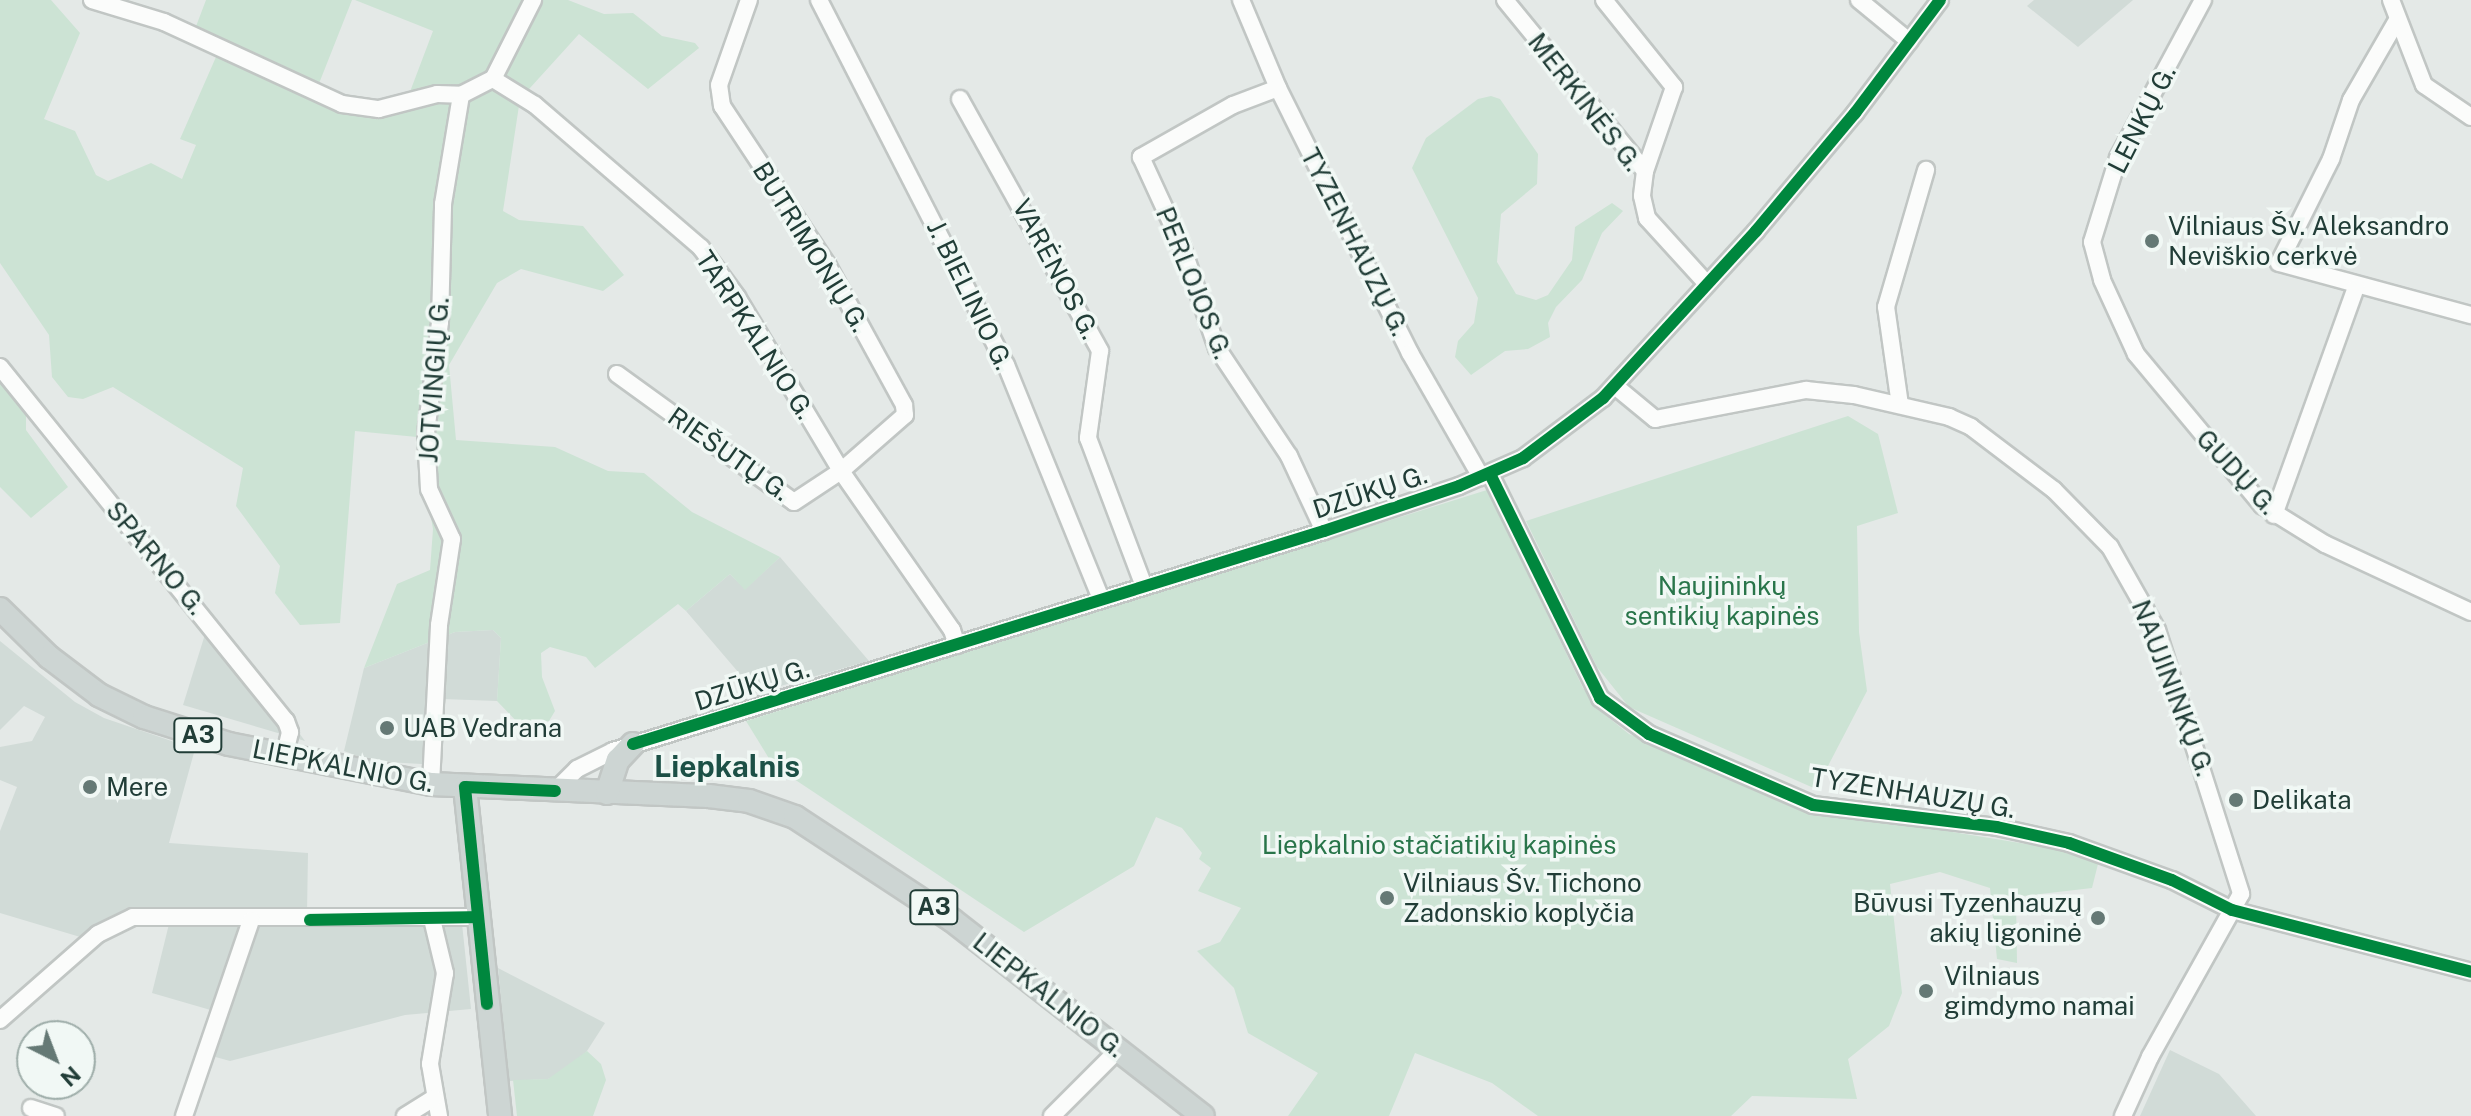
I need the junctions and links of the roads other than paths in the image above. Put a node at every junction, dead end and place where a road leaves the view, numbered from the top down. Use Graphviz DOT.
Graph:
graph roads {
  1 [pos="92,0"];
  2 [pos="533,0"];
  3 [pos="749,0"];
  4 [pos="819,0"];
  5 [pos="1241,0"];
  6 [pos="1505,0"];
  7 [pos="1604,0"];
  8 [pos="1859,0"];
  9 [pos="1940,0"];
  10 [pos="2203,0"];
  11 [pos="2391,0"];
  12 [pos="2396,22"];
  13 [pos="1909,41"];
  14 [pos="493,79"];
  15 [pos="1278,88"];
  16 [pos="461,95"];
  17 [pos="960,99"];
  18 [pos="2471,117"];
  19 [pos="1926,170"];
  20 [pos="1645,171"];
  21 [pos="2092,242"];
  22 [pos="1707,284"];
  23 [pos="2356,287"];
  24 [pos="2471,315"];
  25 [pos="0,367"];
  26 [pos="617,374"];
  27 [pos="1615,386"];
  28 [pos="1900,405"];
  29 [pos="841,471"];
  30 [pos="1486,476"];
  31 [pos="2274,515"];
  32 [pos="1324,531"];
  33 [pos="1144,586"];
  34 [pos="1101,599"];
  35 [pos="0,609"];
  36 [pos="2471,612"];
  37 [pos="957,645"];
  38 [pos="633,744"];
  39 [pos="284,757"];
  40 [pos="431,784"];
  41 [pos="465,787"];
  42 [pos="555,791"];
  43 [pos="607,793"];
  44 [pos="2232,910"];
  45 [pos="477,917"];
  46 [pos="432,919"];
  47 [pos="251,920"];
  48 [pos="2471,972"];
  49 [pos="0,1020"];
  50 [pos="1119,1049"];
  51 [pos="434,1098"];
  52 [pos="31,1108"];
  53 [pos="56,1116"];
  54 [pos="184,1116"];
  55 [pos="405,1116"];
  56 [pos="439,1116"];
  57 [pos="500,1116"];
  58 [pos="1052,1116"];
  59 [pos="1203,1116"];
  60 [pos="2123,1116"];
  1 -- 16 [label="street"];
  2 -- 14 [label="street"];
  3 -- 29 [label="street, BUTRIMONIŲ G."];
  4 -- 34 [label="street, J. BIELINIO G."];
  5 -- 15 [label="street, TYZENHAUZŲ G."];
  6 -- 20 [label="street, MERKINĖS G."];
  7 -- 20 [label="street"];
  8 -- 13 [label="street"];
  9 -- 13 [label="street, DZŪKŲ G."];
  10 -- 21 [label="street, LENKŲ G."];
  11 -- 12 [label="street"];
  12 -- 18 [label="street"];
  12 -- 23 [label="street"];
  13 -- 22 [label="street, DZŪKŲ G."];
  14 -- 16 [label="street"];
  14 -- 29 [label="street, TARPKALNIO G."];
  15 -- 30 [label="street, TYZENHAUZŲ G."];
  15 -- 32 [label="street, PERLOJOS G."];
  16 -- 40 [label="street, JOTVINGIŲ G."];
  17 -- 33 [label="street, VARĖNOS G."];
  19 -- 28 [label="street"];
  20 -- 22 [label="street, MERKINĖS G."];
  21 -- 31 [label="street, GUDŲ G."];
  22 -- 27 [label="street, DZŪKŲ G."];
  23 -- 24 [label="street"];
  23 -- 31 [label="street"];
  25 -- 39 [label="street, SPARNO G."];
  26 -- 29 [label="street, RIEŠUTŲ G."];
  27 -- 28 [label="street, NAUJININKŲ G."];
  27 -- 30 [label="street, DZŪKŲ G."];
  28 -- 44 [label="street, NAUJININKŲ G."];
  29 -- 37 [label="street, TARPKALNIO G."];
  30 -- 32 [label="street, DZŪKŲ G."];
  30 -- 44 [label="street, TYZENHAUZŲ G."];
  31 -- 36 [label="street, GUDŲ G."];
  32 -- 33 [label="street, DZŪKŲ G."];
  33 -- 34 [label="street, DZŪKŲ G."];
  34 -- 37 [label="street, DZŪKŲ G."];
  35 -- 39 [label="main road, LIEPKALNIO G. / A3"];
  37 -- 38 [label="street, DZŪKŲ G."];
  38 -- 42 [label="street, DZŪKŲ G."];
  38 -- 43 [label="main road"];
  39 -- 40 [label="main road, LIEPKALNIO G. / A3"];
  40 -- 41 [label="main road, LIEPKALNIO G. / A3"];
  41 -- 42 [label="main road, LIEPKALNIO G. / A3"];
  41 -- 45 [label="main road"];
  42 -- 43 [label="main road, LIEPKALNIO G. / A3"];
  43 -- 50 [label="main road, LIEPKALNIO G. / A3"];
  44 -- 48 [label="street, TYZENHAUZŲ G."];
  44 -- 60 [label="street"];
  45 -- 46 [label="street"];
  45 -- 57 [label="main road"];
  46 -- 47 [label="street"];
  46 -- 51 [label="street"];
  47 -- 49 [label="street"];
  47 -- 54 [label="street"];
  50 -- 58 [label="street"];
  50 -- 59 [label="main road, LIEPKALNIO G. / A3"];
  51 -- 55 [label="street"];
  51 -- 56 [label="street"];
  52 -- 53 [label="street"];
}
